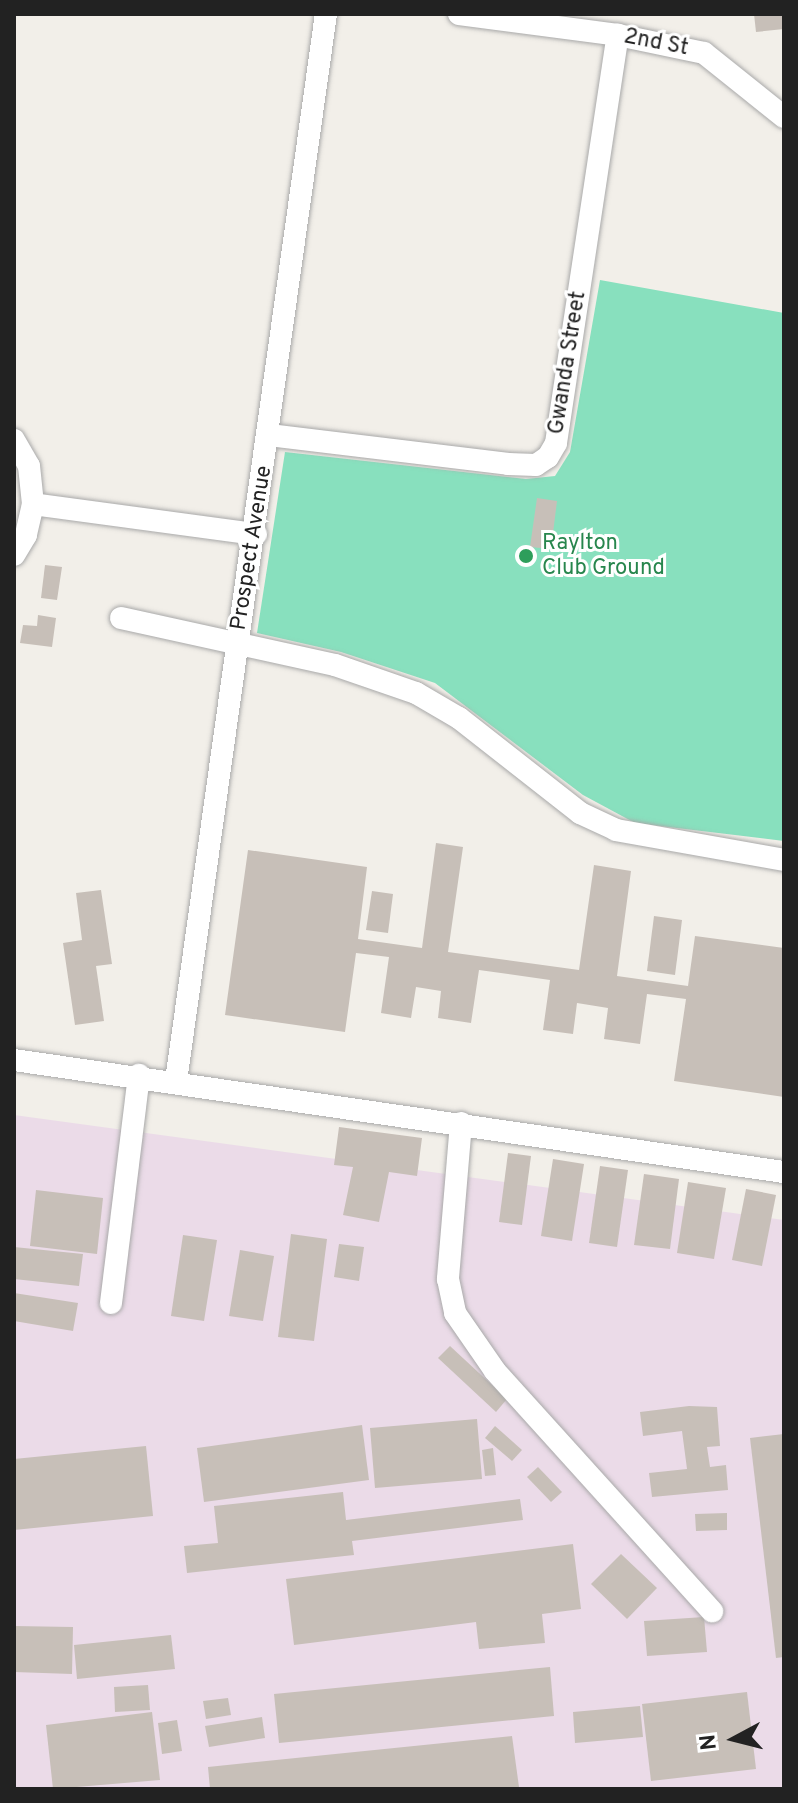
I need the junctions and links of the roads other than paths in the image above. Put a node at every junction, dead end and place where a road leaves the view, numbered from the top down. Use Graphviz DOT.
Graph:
graph roads {
  1 [pos="326,14"];
  2 [pos="459,14"];
  3 [pos="618,35"];
  4 [pos="784,117"];
  5 [pos="269,435"];
  6 [pos="14,440"];
  7 [pos="33,504"];
  8 [pos="256,534"];
  9 [pos="14,555"];
  10 [pos="121,618"];
  11 [pos="238,642"];
  12 [pos="784,860"];
  13 [pos="14,1060"];
  14 [pos="139,1075"];
  15 [pos="176,1081"];
  16 [pos="461,1123"];
  17 [pos="784,1172"];
  18 [pos="111,1303"];
  19 [pos="712,1611"];
  1 -- 5 [label="street, Prospect Avenue"];
  2 -- 3 [label="street, 2nd St"];
  3 -- 4 [label="street, 2nd St"];
  3 -- 5 [label="street, Gwanda Street"];
  5 -- 8 [label="street, Prospect Avenue"];
  6 -- 7 [label="street"];
  7 -- 8 [label="street"];
  7 -- 9 [label="street"];
  8 -- 11 [label="street, Prospect Avenue"];
  10 -- 11 [label="street"];
  11 -- 12 [label="street"];
  11 -- 15 [label="street, Prospect Avenue"];
  13 -- 14 [label="street"];
  14 -- 15 [label="street"];
  14 -- 18 [label="street"];
  15 -- 16 [label="street"];
  16 -- 17 [label="street"];
  16 -- 19 [label="street"];
}
